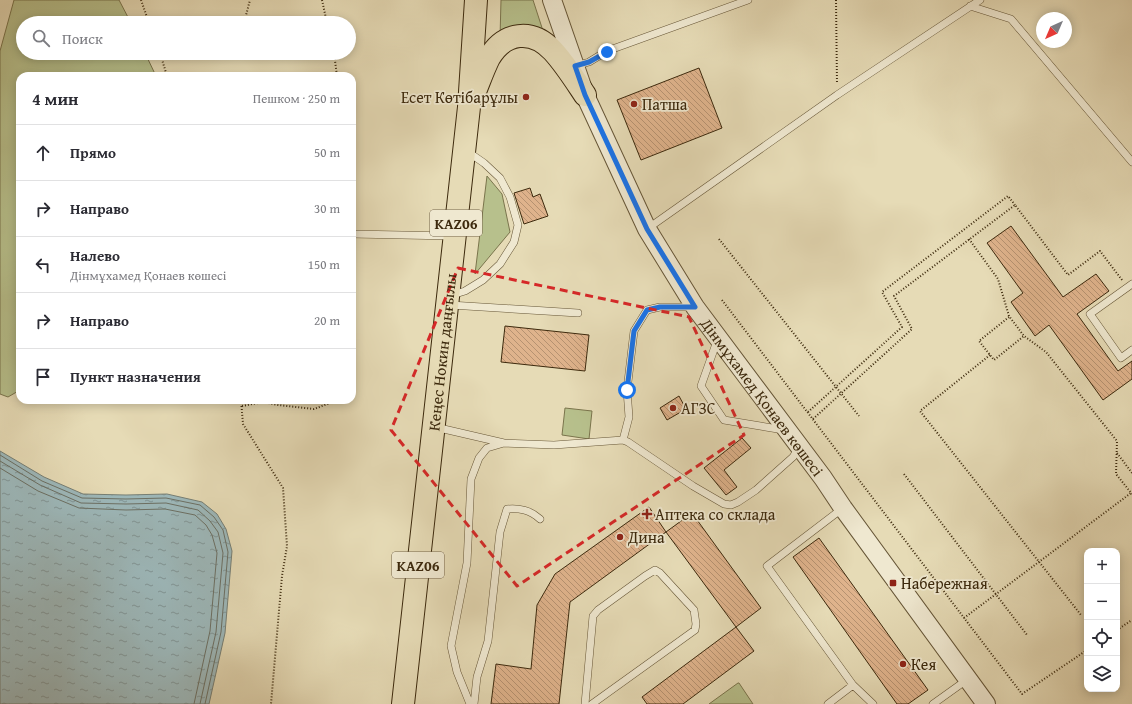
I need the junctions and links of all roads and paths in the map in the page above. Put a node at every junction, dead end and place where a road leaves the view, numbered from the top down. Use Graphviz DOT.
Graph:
graph roads {
  1 [pos="141,0"];
  2 [pos="250,0"];
  3 [pos="322,0"];
  4 [pos="476,0"];
  5 [pos="552,0"];
  6 [pos="748,0"];
  7 [pos="836,0"];
  8 [pos="980,0"];
  9 [pos="970,6"];
  10 [pos="147,16"];
  11 [pos="246,16"];
  12 [pos="326,16"];
  13 [pos="162,60"];
  14 [pos="335,60"];
  15 [pos="575,66"];
  16 [pos="167,72"];
  17 [pos="336,72"];
  18 [pos="585,95"];
  19 [pos="837,95"];
  20 [pos="469,107"];
  21 [pos="464,150"];
  22 [pos="1132,162"];
  23 [pos="1015,205"];
  24 [pos="647,229"];
  25 [pos="356,234"];
  26 [pos="454,236"];
  27 [pos="719,239"];
  28 [pos="969,239"];
  29 [pos="1130,285"];
  30 [pos="722,300"];
  31 [pos="447,301"];
  32 [pos="695,307"];
  33 [pos="578,313"];
  34 [pos="1009,316"];
  35 [pos="1024,336"];
  36 [pos="718,338"];
  37 [pos="1132,350"];
  38 [pos="990,355"];
  39 [pos="836,386"];
  40 [pos="841,393"];
  41 [pos="252,404"];
  42 [pos="273,404"];
  43 [pos="326,404"];
  44 [pos="242,406"];
  45 [pos="808,412"];
  46 [pos="860,416"];
  47 [pos="813,419"];
  48 [pos="433,427"];
  49 [pos="786,430"];
  50 [pos="623,440"];
  51 [pos="504,443"];
  52 [pos="799,447"];
  53 [pos="1117,452"];
  54 [pos="1132,473"];
  55 [pos="904,474"];
  56 [pos="1131,493"];
  57 [pos="843,508"];
  58 [pos="540,519"];
  59 [pos="1039,562"];
  60 [pos="996,594"];
  61 [pos="1081,615"];
  62 [pos="964,618"];
  63 [pos="1132,620"];
  64 [pos="1120,628"];
  65 [pos="1027,635"];
  66 [pos="1084,652"];
  67 [pos="968,679"];
  68 [pos="853,685"];
  69 [pos="271,704"];
  70 [pos="403,704"];
  71 [pos="470,704"];
  72 [pos="474,704"];
  73 [pos="585,704"];
  74 [pos="592,704"];
  75 [pos="828,704"];
  76 [pos="873,704"];
  77 [pos="933,704"];
  78 [pos="986,704"];
  1 -- 10 [label="path"];
  2 -- 11 [label="path"];
  3 -- 12 [label="path"];
  4 -- 20 [label="highway, Кеңес Нокин даңғылы / KАZ06"];
  5 -- 15 [label="street, Дінмұхамед Қонаев көшесі"];
  6 -- 15 [label="lane"];
  7 -- 19 [label="path"];
  8 -- 9 [label="lane"];
  9 -- 19 [label="lane"];
  9 -- 22 [label="lane"];
  13 -- 16 [label="path"];
  14 -- 17 [label="path"];
  15 -- 18 [label="street, Дінмұхамед Қонаев көшесі"];
  18 -- 20 [label="highway"];
  18 -- 24 [label="street, Дінмұхамед Қонаев көшесі"];
  19 -- 24 [label="lane"];
  20 -- 21 [label="highway, Кеңес Нокин даңғылы / KАZ06"];
  21 -- 26 [label="highway, Кеңес Нокин даңғылы / KАZ06"];
  21 -- 31 [label="lane"];
  23 -- 28 [label="path"];
  23 -- 29 [label="path"];
  23 -- 39 [label="path"];
  24 -- 32 [label="street, Дінмұхамед Қонаев көшесі"];
  25 -- 26 [label="lane"];
  26 -- 31 [label="highway, Кеңес Нокин даңғылы / KАZ06"];
  27 -- 39 [label="path"];
  28 -- 34 [label="path"];
  28 -- 40 [label="path"];
  29 -- 37 [label="lane"];
  30 -- 45 [label="path"];
  31 -- 33 [label="lane"];
  31 -- 48 [label="highway, Кеңес Нокин даңғылы / KАZ06"];
  32 -- 36 [label="street, Дінмұхамед Қонаев көшесі"];
  32 -- 50 [label="lane"];
  34 -- 35 [label="path"];
  34 -- 38 [label="path"];
  35 -- 38 [label="path"];
  35 -- 53 [label="path"];
  36 -- 49 [label="street, Дінмұхамед Қонаев көшесі"];
  36 -- 49 [label="lane"];
  38 -- 59 [label="path"];
  39 -- 40 [label="path"];
  39 -- 45 [label="path"];
  40 -- 46 [label="path"];
  40 -- 47 [label="path"];
  41 -- 44 [label="path"];
  42 -- 43 [label="path"];
  44 -- 69 [label="path"];
  45 -- 47 [label="path"];
  47 -- 62 [label="path"];
  48 -- 51 [label="lane"];
  48 -- 70 [label="highway, Кеңес Нокин даңғылы / KАZ06"];
  49 -- 52 [label="street, Дінмұхамед Қонаев көшесі"];
  50 -- 51 [label="lane"];
  50 -- 52 [label="lane"];
  51 -- 71 [label="lane"];
  52 -- 57 [label="street, Дінмұхамед Қонаев көшесі"];
  53 -- 54 [label="path"];
  53 -- 56 [label="path"];
  55 -- 60 [label="path"];
  56 -- 59 [label="path"];
  57 -- 67 [label="street, Дінмұхамед Қонаев көшесі"];
  57 -- 68 [label="lane"];
  58 -- 72 [label="lane"];
  59 -- 60 [label="path"];
  59 -- 61 [label="path"];
  60 -- 62 [label="path"];
  60 -- 65 [label="path"];
  62 -- 66 [label="path"];
  63 -- 64 [label="path"];
  67 -- 77 [label="lane"];
  67 -- 78 [label="street, Дінмұхамед Қонаев көшесі"];
  68 -- 75 [label="lane"];
  68 -- 76 [label="lane"];
  73 -- 74 [label="lane"];
}
